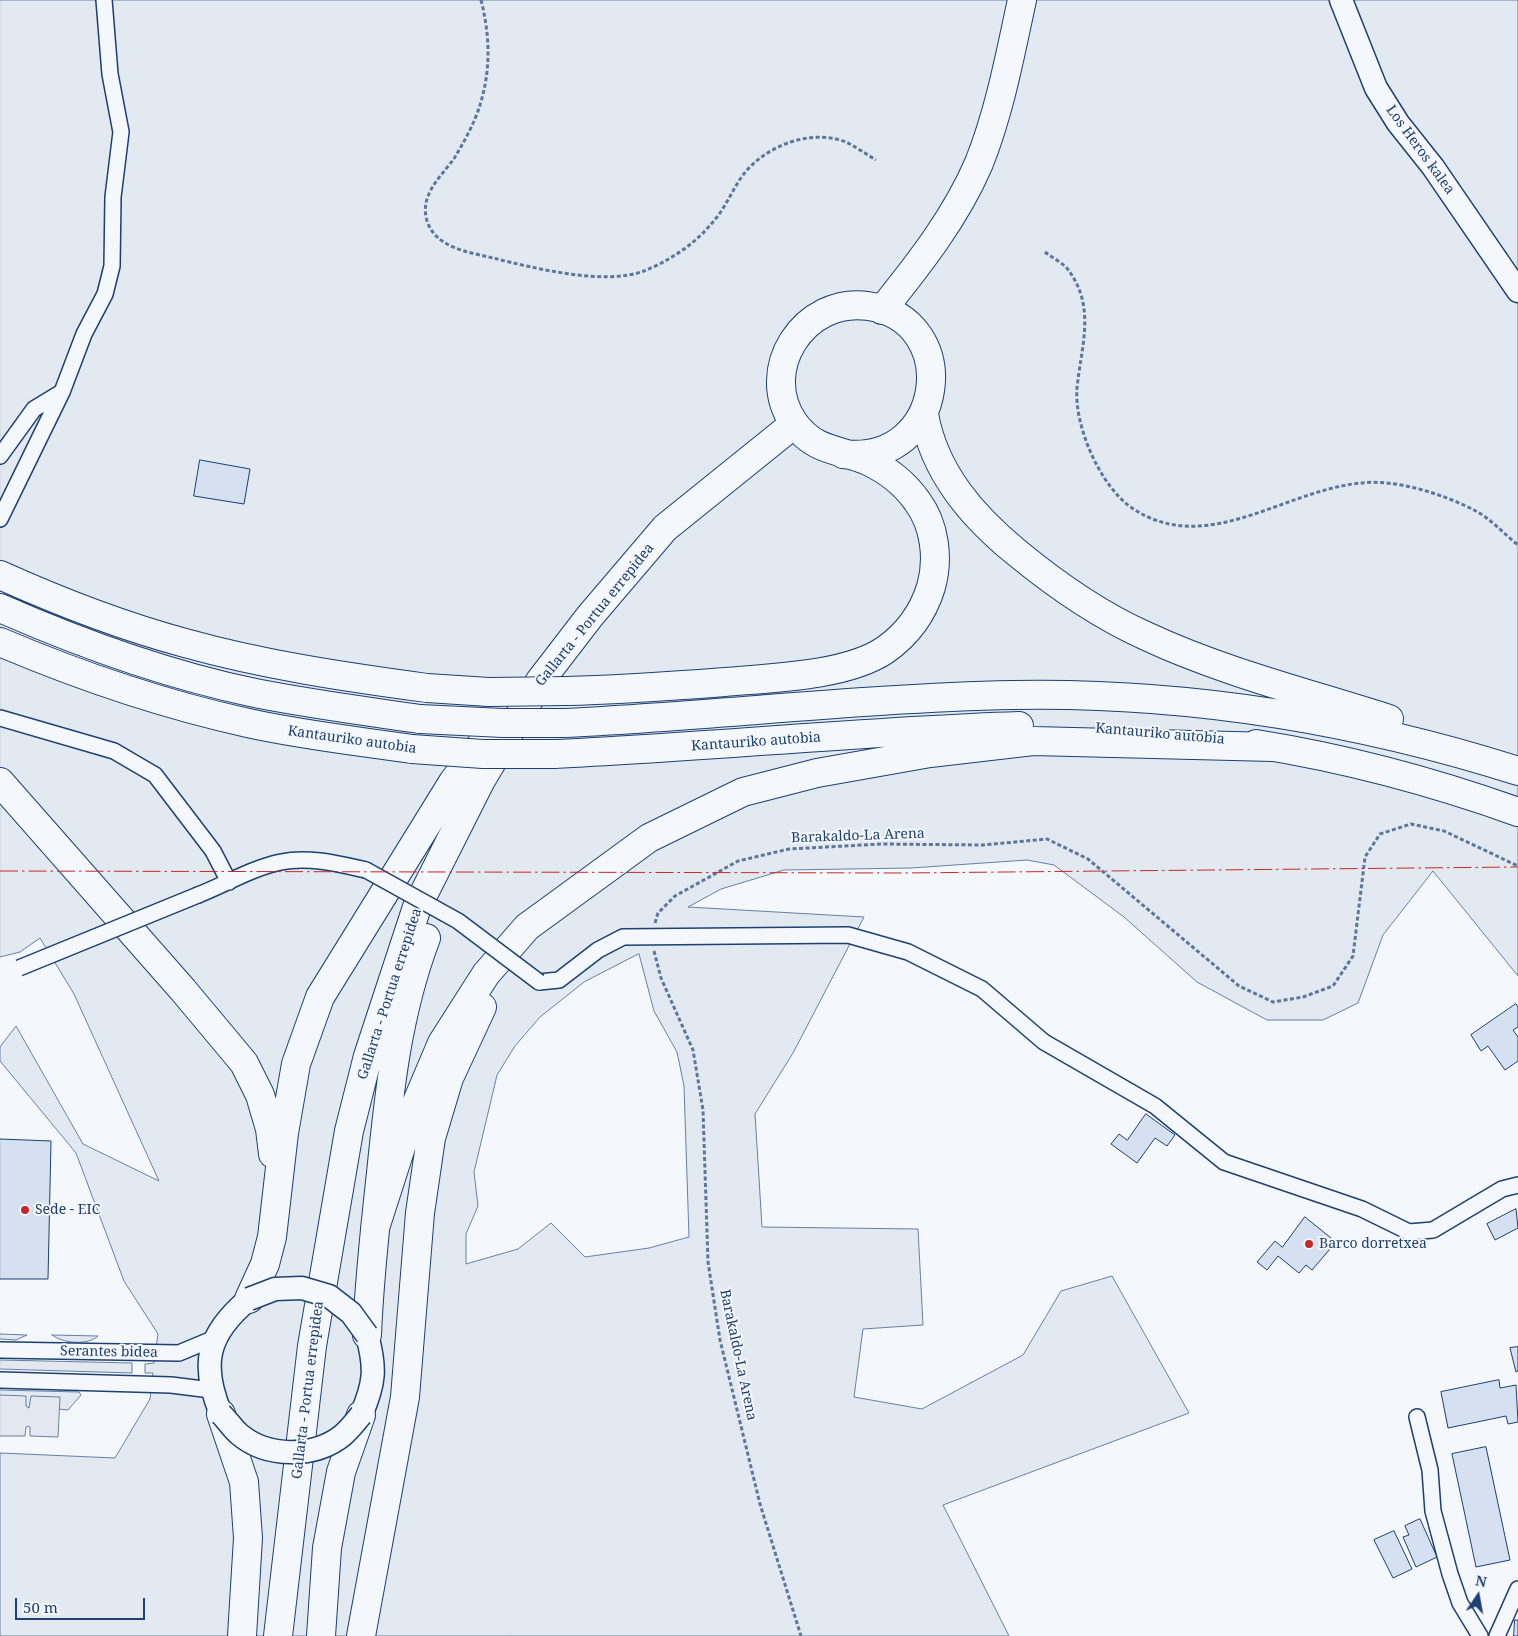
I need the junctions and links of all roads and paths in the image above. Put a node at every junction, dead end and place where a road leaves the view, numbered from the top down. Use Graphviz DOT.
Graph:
graph roads {
  1 [pos="104,0"];
  2 [pos="481,0"];
  3 [pos="1016,0"];
  4 [pos="1022,0"];
  5 [pos="1340,0"];
  6 [pos="1014,37"];
  7 [pos="876,160"];
  8 [pos="1045,252"];
  9 [pos="1518,290"];
  10 [pos="882,310"];
  11 [pos="62,392"];
  12 [pos="924,414"];
  13 [pos="794,424"];
  14 [pos="843,454"];
  15 [pos="0,456"];
  16 [pos="0,519"];
  17 [pos="1518,545"];
  18 [pos="0,575"];
  19 [pos="0,608"];
  20 [pos="0,642"];
  21 [pos="540,681"];
  22 [pos="0,718"];
  23 [pos="1273,747"];
  24 [pos="1518,762"];
  25 [pos="1518,771"];
  26 [pos="0,782"];
  27 [pos="1518,812"];
  28 [pos="1518,866"];
  29 [pos="229,882"];
  30 [pos="587,882"];
  31 [pos="651,937"];
  32 [pos="19,968"];
  33 [pos="1518,1184"];
  34 [pos="276,1210"];
  35 [pos="375,1228"];
  36 [pos="249,1299"];
  37 [pos="367,1335"];
  38 [pos="215,1338"];
  39 [pos="0,1350"];
  40 [pos="0,1380"];
  41 [pos="216,1402"];
  42 [pos="361,1415"];
  43 [pos="1417,1417"];
  44 [pos="1518,1589"];
  45 [pos="242,1636"];
  46 [pos="278,1636"];
  47 [pos="321,1636"];
  48 [pos="361,1636"];
  49 [pos="801,1636"];
  50 [pos="1480,1636"];
  51 [pos="1497,1636"];
  1 -- 11 [label="street"];
  2 -- 7 [label="path"];
  3 -- 6 [label="highway"];
  4 -- 6 [label="highway"];
  5 -- 9 [label="street, Los Heros kalea"];
  6 -- 10 [label="highway"];
  8 -- 17 [label="path"];
  10 -- 12 [label="highway"];
  10 -- 13 [label="highway"];
  11 -- 15 [label="street"];
  11 -- 16 [label="street"];
  12 -- 14 [label="highway"];
  12 -- 24 [label="highway"];
  13 -- 14 [label="highway"];
  13 -- 21 [label="highway, Gallarta - Portua errepidea"];
  14 -- 18 [label="highway, bridge"];
  19 -- 25 [label="highway, bridge"];
  20 -- 23 [label="highway, Kantauriko autobia, bridge"];
  21 -- 34 [label="highway"];
  21 -- 35 [label="highway"];
  21 -- 46 [label="highway, Gallarta - Portua errepidea"];
  22 -- 29 [label="street"];
  23 -- 27 [label="highway, Kantauriko autobia"];
  23 -- 30 [label="highway"];
  26 -- 34 [label="highway"];
  28 -- 31 [label="path, Barakaldo-La Arena"];
  29 -- 31 [label="street, bridge"];
  29 -- 32 [label="street, bridge"];
  30 -- 35 [label="highway"];
  30 -- 48 [label="highway"];
  31 -- 33 [label="street"];
  31 -- 49 [label="path, Barakaldo-La Arena"];
  34 -- 36 [label="highway"];
  35 -- 37 [label="highway"];
  36 -- 37 [label="street, bridge"];
  36 -- 38 [label="street"];
  37 -- 42 [label="street"];
  38 -- 39 [label="street, Serantes bidea"];
  38 -- 41 [label="street"];
  40 -- 41 [label="street"];
  41 -- 42 [label="street, bridge"];
  41 -- 45 [label="highway"];
  42 -- 47 [label="highway"];
  43 -- 50 [label="street"];
  44 -- 51 [label="street"];
}
